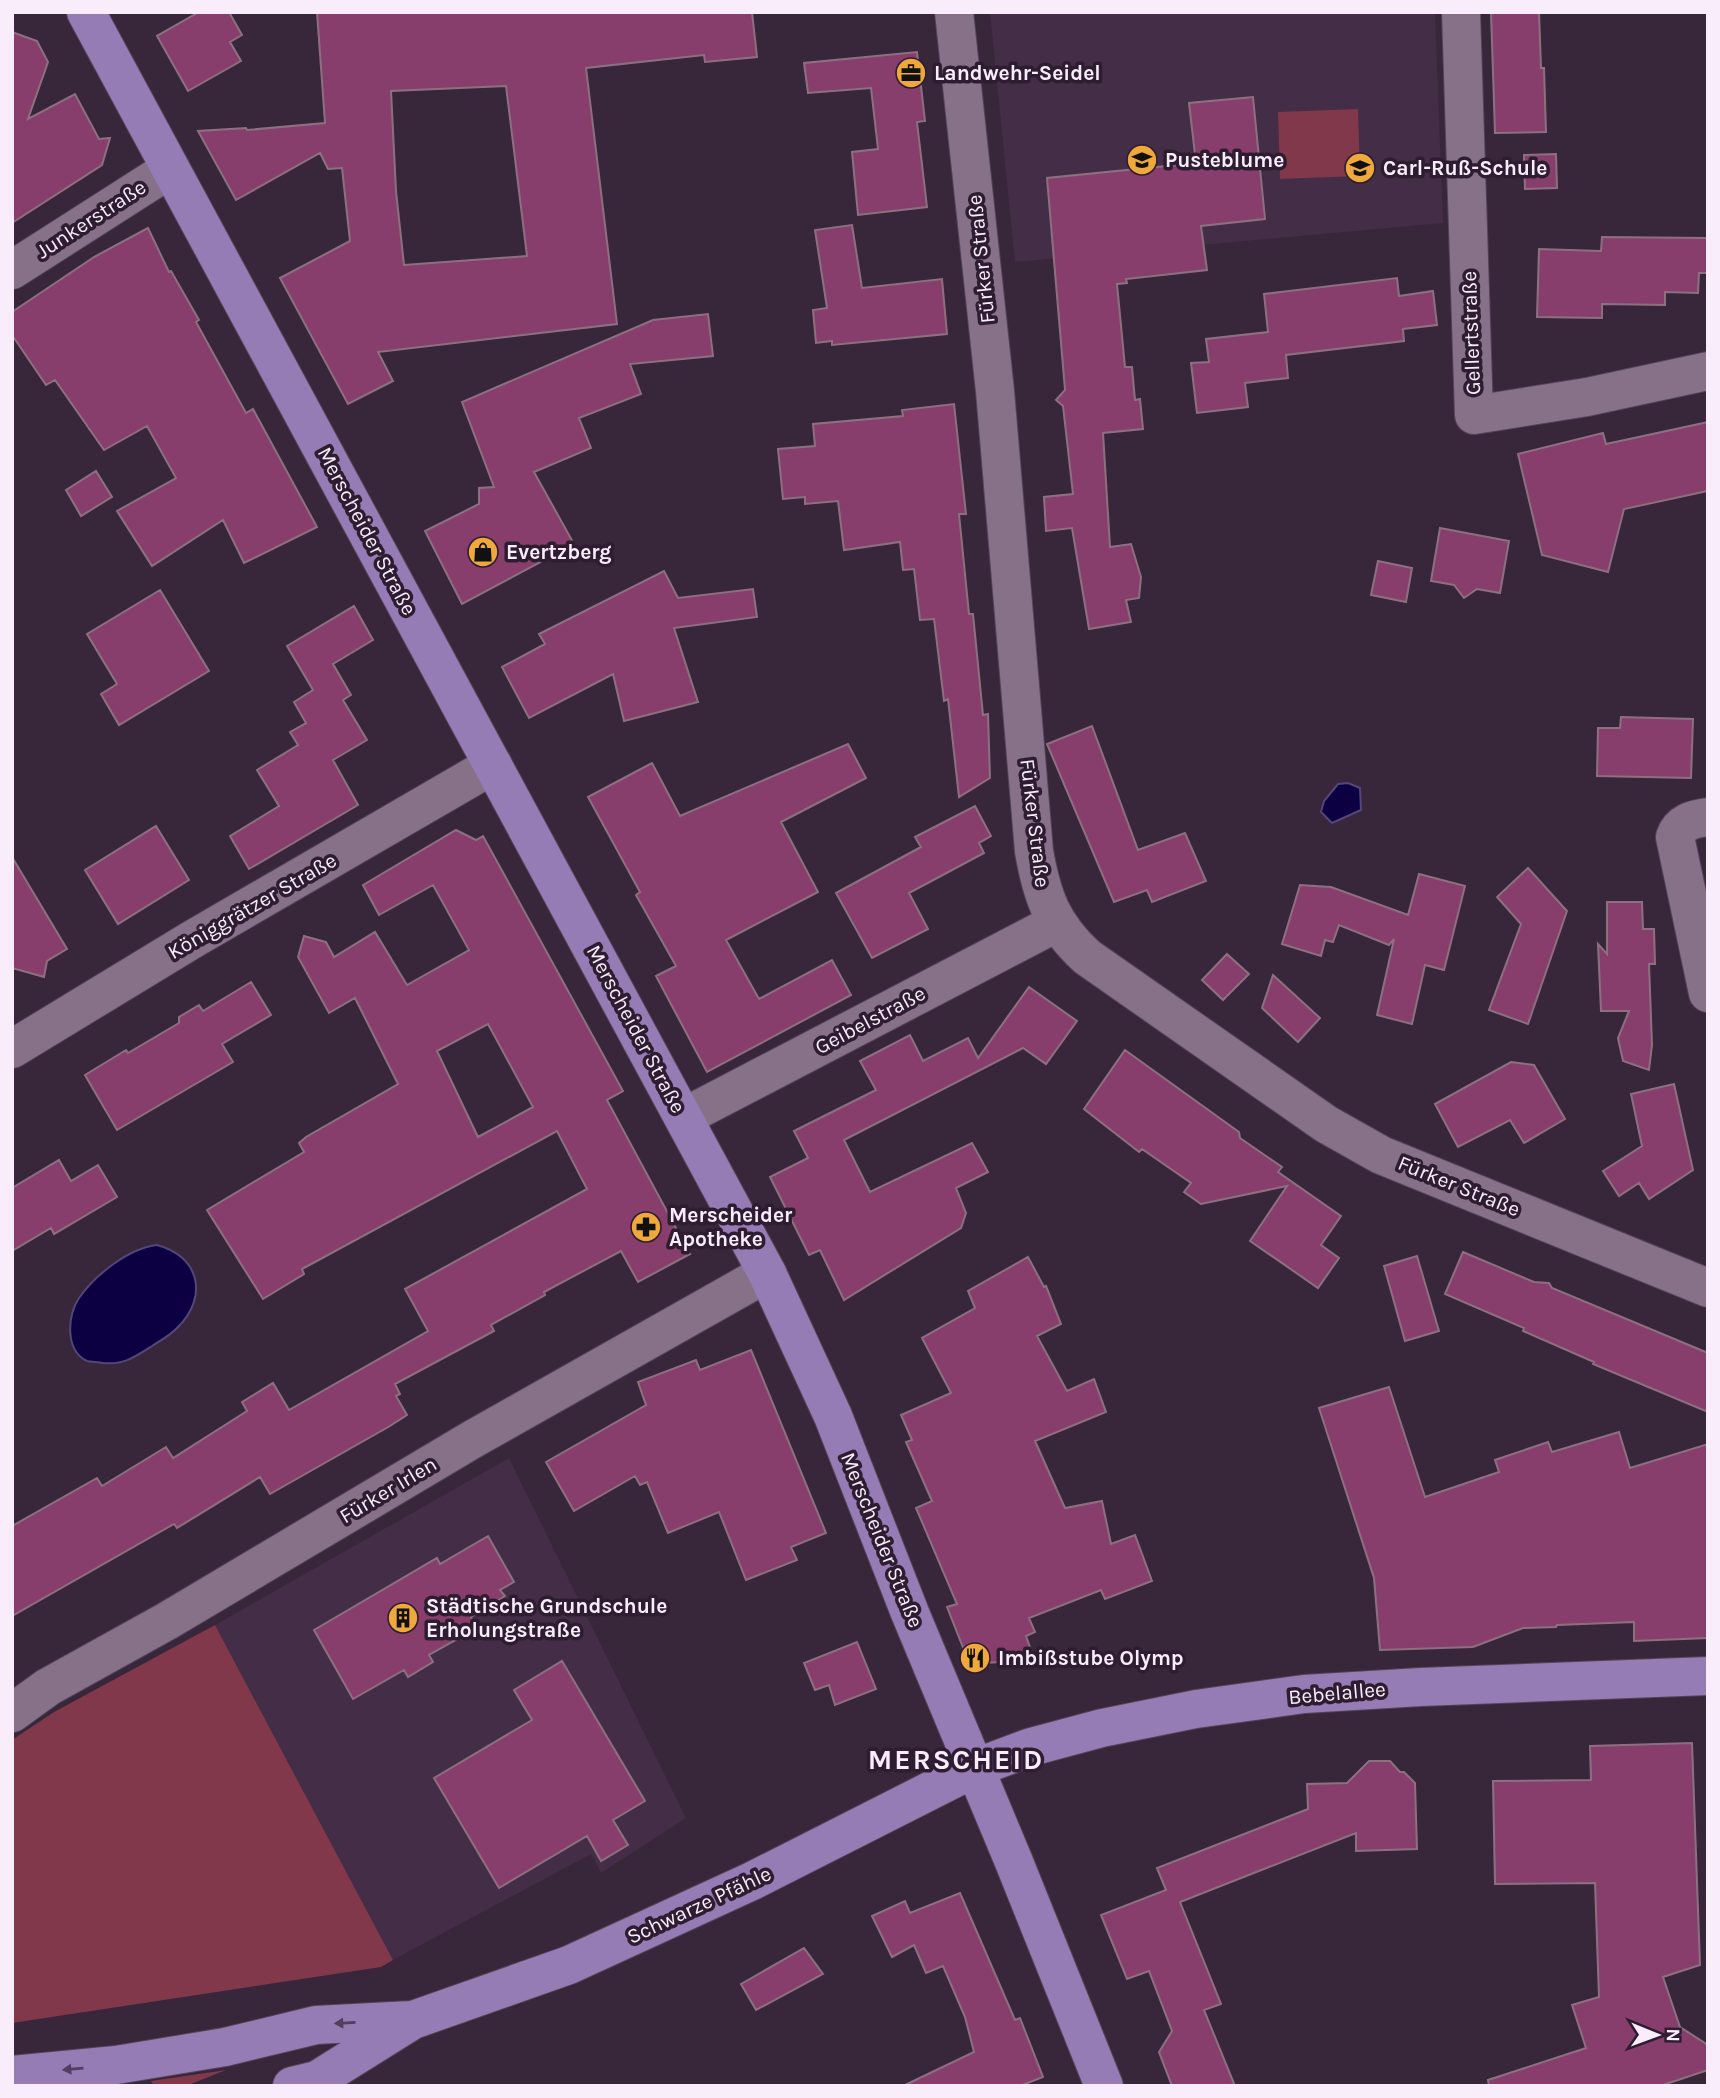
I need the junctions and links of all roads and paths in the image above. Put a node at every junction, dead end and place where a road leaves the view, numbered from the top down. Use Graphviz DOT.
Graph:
graph roads {
  1 [pos="86,12"];
  2 [pos="954,12"];
  3 [pos="1461,12"];
  4 [pos="170,169"];
  5 [pos="12,270"];
  6 [pos="1708,371"];
  7 [pos="493,765"];
  8 [pos="1708,817"];
  9 [pos="1056,923"];
  10 [pos="1708,993"];
  11 [pos="12,1049"];
  12 [pos="684,1117"];
  13 [pos="767,1273"];
  14 [pos="1708,1288"];
  15 [pos="1708,1676"];
  16 [pos="12,1713"];
  17 [pos="975,1768"];
  18 [pos="413,2020"];
  19 [pos="12,2075"];
  20 [pos="123,2075"];
  21 [pos="292,2086"];
  22 [pos="1104,2086"];
  1 -- 4 [label="main road, Merscheider Straße"];
  2 -- 9 [label="street, Fürker Straße"];
  3 -- 6 [label="street, Gellertstraße"];
  4 -- 5 [label="street, Junkerstraße"];
  4 -- 7 [label="main road, Merscheider Straße"];
  7 -- 11 [label="street, Königgrätzer Straße"];
  7 -- 12 [label="main road, Merscheider Straße"];
  8 -- 10 [label="street"];
  9 -- 12 [label="street, Geibelstraße"];
  9 -- 14 [label="street, Fürker Straße"];
  12 -- 13 [label="main road, Merscheider Straße"];
  13 -- 16 [label="street, Fürker Irlen"];
  13 -- 17 [label="main road, Merscheider Straße"];
  15 -- 17 [label="main road, Bebelallee"];
  17 -- 18 [label="main road, Schwarze Pfähle"];
  17 -- 22 [label="main road, Merscheider Straße"];
  18 -- 20 [label="main road, Schwarze Pfähle, one-way"];
  18 -- 21 [label="main road, Schwarze Pfähle"];
  20 -- 19 [label="main road, Schwarze Pfähle, one-way"];
}
